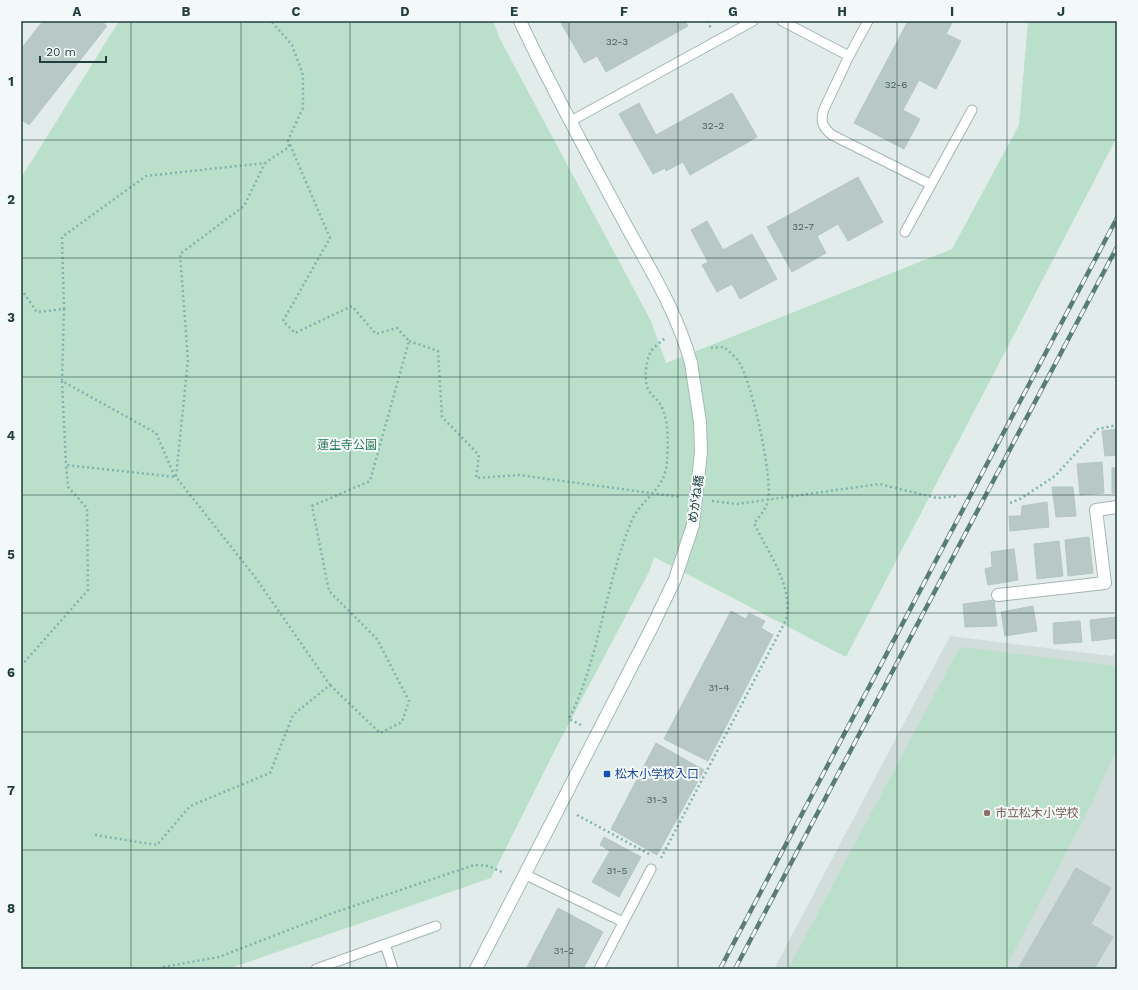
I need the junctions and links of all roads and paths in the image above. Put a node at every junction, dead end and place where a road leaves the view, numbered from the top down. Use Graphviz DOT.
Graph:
graph roads {
  1 [pos="271,21"];
  2 [pos="520,21"];
  3 [pos="753,21"];
  4 [pos="782,21"];
  5 [pos="868,21"];
  6 [pos="849,56"];
  7 [pos="972,110"];
  8 [pos="571,121"];
  9 [pos="288,140"];
  10 [pos="265,163"];
  11 [pos="930,184"];
  12 [pos="905,232"];
  13 [pos="21,289"];
  14 [pos="64,309"];
  15 [pos="666,338"];
  16 [pos="409,340"];
  17 [pos="711,348"];
  18 [pos="62,381"];
  19 [pos="1117,425"];
  20 [pos="66,466"];
  21 [pos="176,477"];
  22 [pos="653,494"];
  23 [pos="958,496"];
  24 [pos="684,497"];
  25 [pos="768,499"];
  26 [pos="706,500"];
  27 [pos="1010,503"];
  28 [pos="1117,507"];
  29 [pos="998,595"];
  30 [pos="21,666"];
  31 [pos="330,685"];
  32 [pos="581,725"];
  33 [pos="577,815"];
  34 [pos="95,835"];
  35 [pos="653,856"];
  36 [pos="654,866"];
  37 [pos="504,873"];
  38 [pos="524,874"];
  39 [pos="623,922"];
  40 [pos="436,926"];
  41 [pos="385,944"];
  42 [pos="163,968"];
  43 [pos="316,969"];
  44 [pos="393,969"];
  45 [pos="476,969"];
  46 [pos="599,969"];
  1 -- 9 [label="path"];
  2 -- 8 [label="street, めがね橋"];
  3 -- 8 [label="lane"];
  4 -- 6 [label="lane"];
  5 -- 6 [label="lane"];
  6 -- 11 [label="lane"];
  7 -- 11 [label="lane"];
  8 -- 38 [label="street, めがね橋, bridge"];
  9 -- 10 [label="path"];
  9 -- 16 [label="path"];
  10 -- 14 [label="path"];
  10 -- 21 [label="path"];
  11 -- 12 [label="lane"];
  13 -- 14 [label="path"];
  14 -- 18 [label="path"];
  15 -- 22 [label="path"];
  16 -- 22 [label="path"];
  16 -- 31 [label="path"];
  17 -- 25 [label="path"];
  18 -- 20 [label="path"];
  18 -- 21 [label="path"];
  19 -- 27 [label="path"];
  20 -- 21 [label="path"];
  20 -- 30 [label="path"];
  21 -- 31 [label="path"];
  22 -- 24 [label="path"];
  22 -- 32 [label="path"];
  23 -- 25 [label="path"];
  25 -- 26 [label="path"];
  25 -- 36 [label="path"];
  28 -- 29 [label="street"];
  31 -- 34 [label="path"];
  33 -- 35 [label="path"];
  36 -- 39 [label="lane"];
  37 -- 42 [label="path"];
  38 -- 39 [label="lane"];
  38 -- 45 [label="street, めがね橋"];
  39 -- 46 [label="lane"];
  40 -- 41 [label="lane"];
  41 -- 43 [label="lane"];
  41 -- 44 [label="lane"];
}
